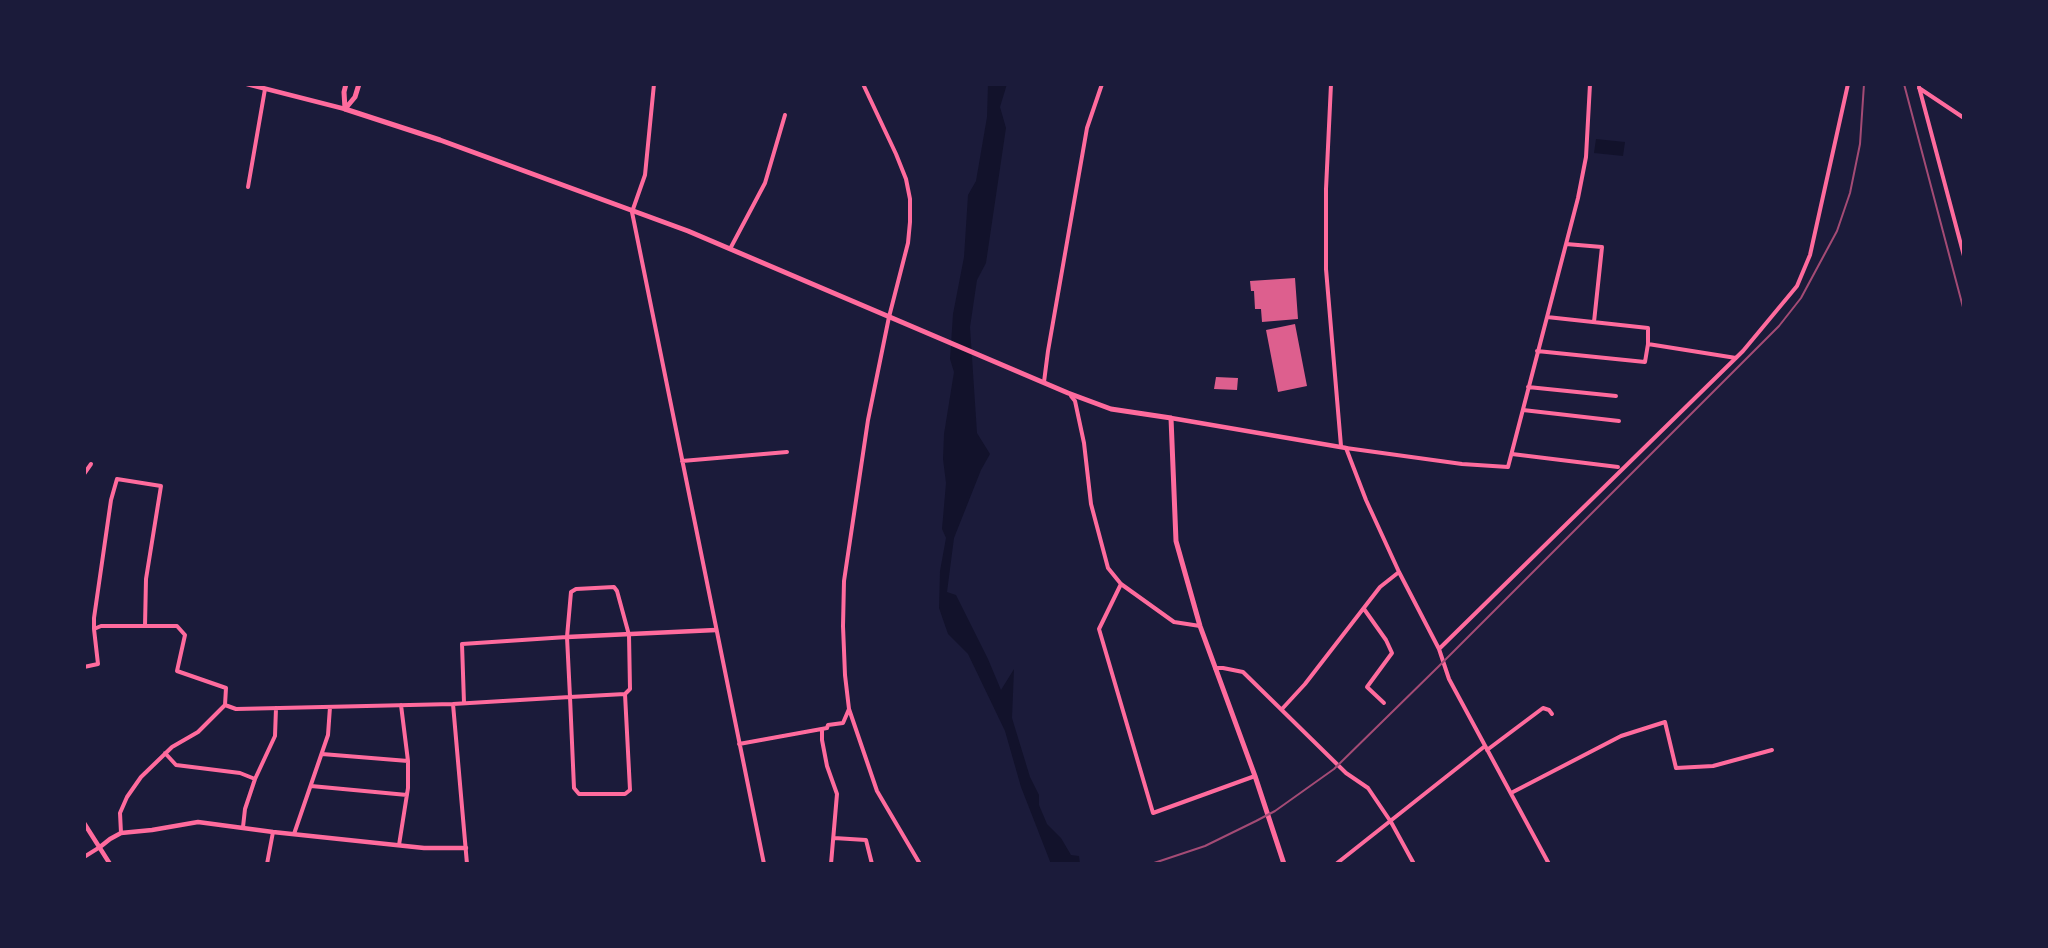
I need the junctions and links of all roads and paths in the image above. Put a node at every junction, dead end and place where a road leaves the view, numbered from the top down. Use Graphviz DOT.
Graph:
graph roads {
  1 [pos="247,84"];
  2 [pos="346,84"];
  3 [pos="359,84"];
  4 [pos="654,84"];
  5 [pos="863,84"];
  6 [pos="1102,84"];
  7 [pos="1331,84"];
  8 [pos="1590,84"];
  9 [pos="1848,84"];
  10 [pos="265,89"];
  11 [pos="345,109"];
  12 [pos="785,115"];
  13 [pos="1964,118"];
  14 [pos="248,187"];
  15 [pos="632,212"];
  16 [pos="1566,244"];
  17 [pos="730,249"];
  18 [pos="1964,256"];
  19 [pos="889,317"];
  20 [pos="1547,317"];
  21 [pos="1594,322"];
  22 [pos="1648,344"];
  23 [pos="1537,351"];
  24 [pos="1736,358"];
  25 [pos="1044,382"];
  26 [pos="1528,387"];
  27 [pos="1068,393"];
  28 [pos="1617,396"];
  29 [pos="1523,410"];
  30 [pos="1171,418"];
  31 [pos="1619,421"];
  32 [pos="1344,447"];
  33 [pos="787,452"];
  34 [pos="1512,454"];
  35 [pos="682,461"];
  36 [pos="91,464"];
  37 [pos="1618,467"];
  38 [pos="84,474"];
  39 [pos="1399,572"];
  40 [pos="1121,584"];
  41 [pos="1364,609"];
  42 [pos="145,626"];
  43 [pos="1200,626"];
  44 [pos="94,629"];
  45 [pos="716,630"];
  46 [pos="629,635"];
  47 [pos="567,637"];
  48 [pos="1439,649"];
  49 [pos="84,667"];
  50 [pos="1214,668"];
  51 [pos="625,694"];
  52 [pos="570,697"];
  53 [pos="464,703"];
  54 [pos="1384,703"];
  55 [pos="453,704"];
  56 [pos="225,705"];
  57 [pos="401,705"];
  58 [pos="330,707"];
  59 [pos="276,708"];
  60 [pos="1282,708"];
  61 [pos="849,709"];
  62 [pos="1552,714"];
  63 [pos="822,730"];
  64 [pos="739,744"];
  65 [pos="1486,748"];
  66 [pos="1772,750"];
  67 [pos="165,753"];
  68 [pos="322,754"];
  69 [pos="408,761"];
  70 [pos="1255,776"];
  71 [pos="255,779"];
  72 [pos="311,786"];
  73 [pos="1511,793"];
  74 [pos="407,795"];
  75 [pos="1391,822"];
  76 [pos="84,823"];
  77 [pos="243,827"];
  78 [pos="273,832"];
  79 [pos="122,833"];
  80 [pos="294,834"];
  81 [pos="834,838"];
  82 [pos="399,845"];
  83 [pos="99,847"];
  84 [pos="466,848"];
  85 [pos="84,857"];
  86 [pos="110,864"];
  87 [pos="267,864"];
  88 [pos="467,864"];
  89 [pos="764,864"];
  90 [pos="831,864"];
  91 [pos="872,864"];
  92 [pos="920,864"];
  93 [pos="1284,864"];
  94 [pos="1336,864"];
  95 [pos="1414,864"];
  96 [pos="1549,864"];
  1 -- 10 [label="street"];
  2 -- 11 [label="main road"];
  3 -- 11 [label="main road"];
  4 -- 15 [label="street"];
  5 -- 19 [label="street"];
  6 -- 25 [label="street"];
  7 -- 32 [label="street"];
  8 -- 16 [label="street"];
  9 -- 24 [label="street"];
  10 -- 11 [label="street"];
  10 -- 14 [label="street"];
  11 -- 15 [label="main road"];
  12 -- 17 [label="street"];
  13 -- 18 [label="street"];
  15 -- 17 [label="main road"];
  15 -- 35 [label="street"];
  16 -- 20 [label="street"];
  16 -- 21 [label="street"];
  17 -- 19 [label="main road"];
  19 -- 25 [label="main road"];
  19 -- 61 [label="street"];
  20 -- 21 [label="street"];
  20 -- 23 [label="street"];
  21 -- 22 [label="street"];
  22 -- 23 [label="street"];
  22 -- 24 [label="street"];
  23 -- 26 [label="street"];
  24 -- 48 [label="street"];
  25 -- 27 [label="main road"];
  26 -- 28 [label="street"];
  26 -- 29 [label="street"];
  27 -- 30 [label="main road"];
  27 -- 40 [label="street"];
  29 -- 31 [label="street"];
  29 -- 34 [label="street"];
  30 -- 32 [label="street"];
  30 -- 43 [label="main road"];
  32 -- 34 [label="street"];
  32 -- 39 [label="street"];
  33 -- 35 [label="street"];
  34 -- 37 [label="street"];
  35 -- 45 [label="street"];
  36 -- 38 [label="street"];
  39 -- 41 [label="street"];
  39 -- 48 [label="street"];
  40 -- 43 [label="street"];
  40 -- 70 [label="street"];
  41 -- 54 [label="street"];
  41 -- 60 [label="street"];
  42 -- 44 [label="street"];
  42 -- 44 [label="street"];
  42 -- 56 [label="street"];
  43 -- 50 [label="main road"];
  44 -- 49 [label="street"];
  45 -- 46 [label="street"];
  45 -- 64 [label="street"];
  46 -- 47 [label="street"];
  46 -- 47 [label="street"];
  46 -- 51 [label="street"];
  47 -- 52 [label="street"];
  47 -- 53 [label="street"];
  48 -- 65 [label="street"];
  50 -- 60 [label="street"];
  50 -- 70 [label="main road"];
  51 -- 52 [label="street"];
  51 -- 52 [label="street"];
  52 -- 53 [label="street"];
  53 -- 55 [label="street"];
  55 -- 57 [label="street"];
  55 -- 84 [label="street"];
  56 -- 59 [label="street"];
  56 -- 67 [label="street"];
  57 -- 58 [label="street"];
  57 -- 69 [label="street"];
  58 -- 59 [label="street"];
  58 -- 68 [label="street"];
  59 -- 71 [label="street"];
  60 -- 75 [label="street"];
  61 -- 63 [label="street"];
  61 -- 92 [label="street"];
  62 -- 65 [label="street"];
  63 -- 64 [label="street"];
  63 -- 81 [label="street"];
  64 -- 89 [label="street"];
  65 -- 73 [label="street"];
  65 -- 75 [label="street"];
  66 -- 73 [label="street"];
  67 -- 71 [label="street"];
  67 -- 79 [label="street"];
  68 -- 69 [label="street"];
  68 -- 72 [label="street"];
  69 -- 74 [label="street"];
  70 -- 93 [label="main road"];
  71 -- 77 [label="street"];
  72 -- 74 [label="street"];
  72 -- 80 [label="street"];
  73 -- 96 [label="street"];
  74 -- 82 [label="street"];
  75 -- 94 [label="street"];
  75 -- 95 [label="street"];
  76 -- 83 [label="street"];
  77 -- 78 [label="street"];
  77 -- 79 [label="street"];
  78 -- 80 [label="street"];
  78 -- 87 [label="street"];
  79 -- 83 [label="street"];
  80 -- 82 [label="street"];
  81 -- 90 [label="street"];
  81 -- 91 [label="street"];
  82 -- 84 [label="street"];
  83 -- 85 [label="street"];
  83 -- 86 [label="street"];
  84 -- 88 [label="street"];
}
